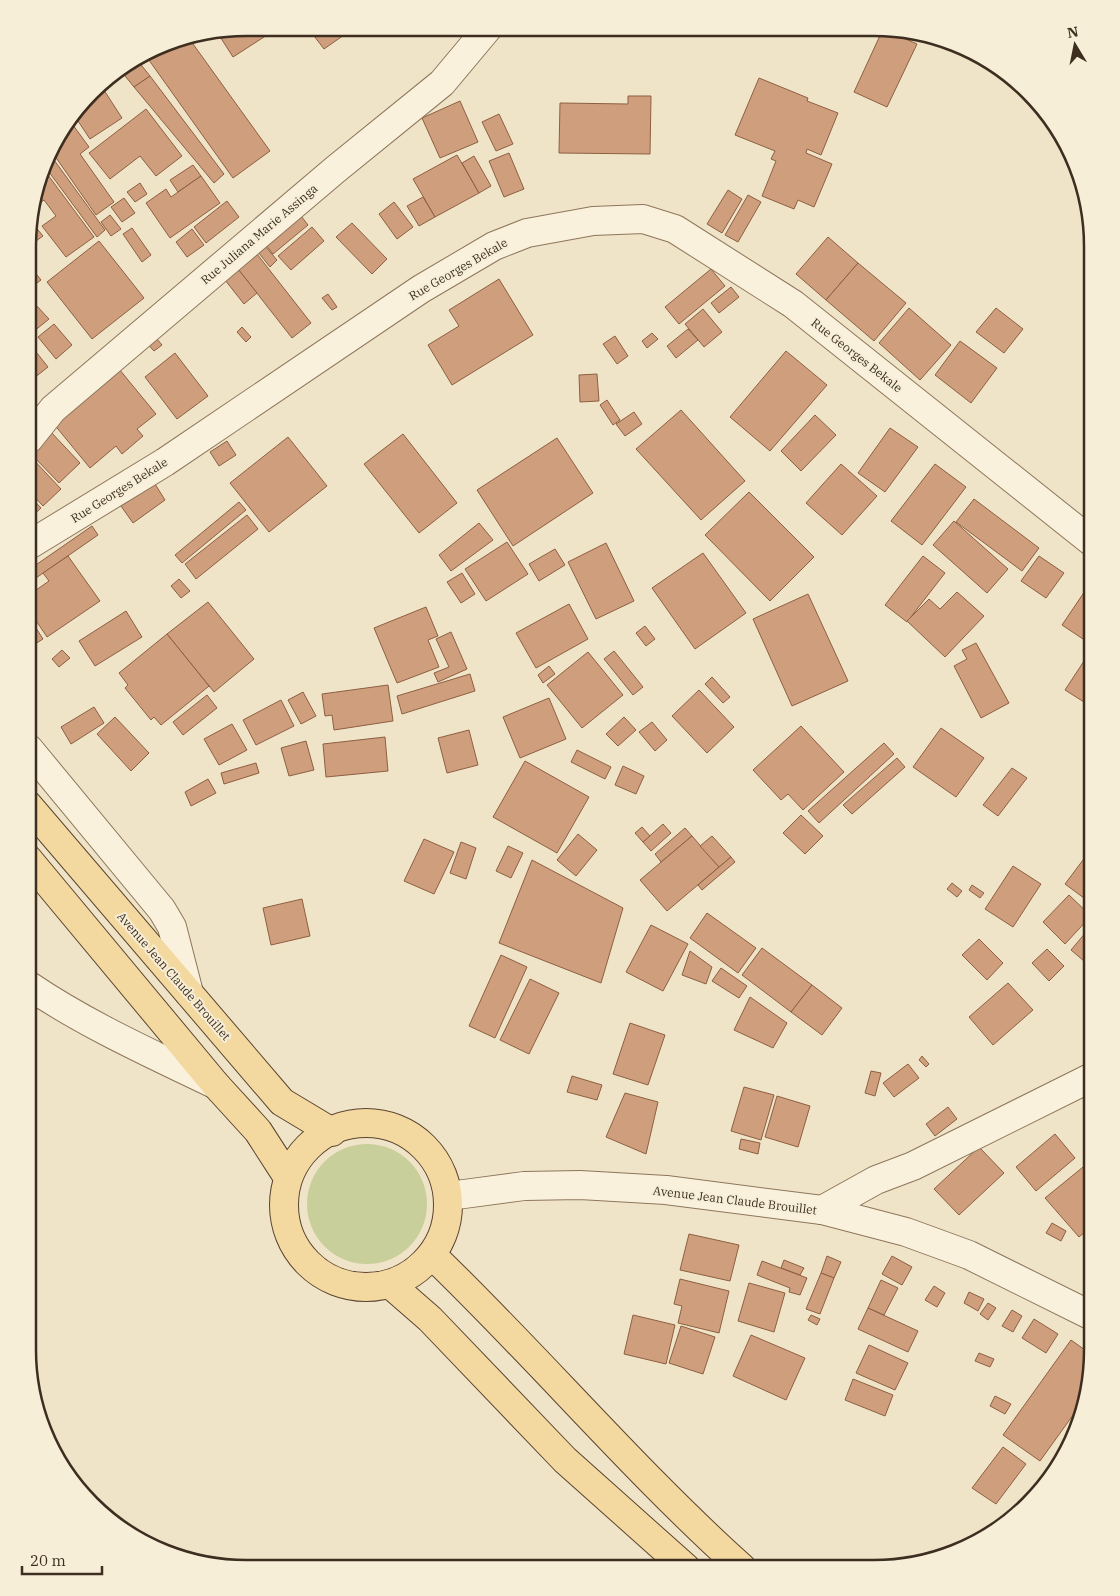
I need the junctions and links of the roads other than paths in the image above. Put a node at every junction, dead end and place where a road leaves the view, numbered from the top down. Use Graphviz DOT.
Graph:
graph roads {
  1 [pos="481,36"];
  2 [pos="36,431"];
  3 [pos="1084,536"];
  4 [pos="36,541"];
  5 [pos="36,759"];
  6 [pos="36,814"];
  7 [pos="36,869"];
  8 [pos="36,990"];
  9 [pos="188,993"];
  10 [pos="1084,1081"];
  11 [pos="216,1085"];
  12 [pos="332,1132"];
  13 [pos="287,1176"];
  14 [pos="449,1196"];
  15 [pos="822,1210"];
  16 [pos="432,1255"];
  17 [pos="391,1284"];
  18 [pos="1084,1312"];
  19 [pos="677,1560"];
  20 [pos="734,1560"];
  1 -- 2 [label="street, Rue Juliana Marie Assinga"];
  3 -- 4 [label="street, Rue Georges Bekale"];
  5 -- 9 [label="street"];
  6 -- 9 [label="main road, Avenue Jean Claude Brouillet"];
  7 -- 11 [label="main road"];
  8 -- 11 [label="street"];
  9 -- 12 [label="main road, Avenue Jean Claude Brouillet"];
  10 -- 15 [label="street"];
  11 -- 13 [label="main road"];
  12 -- 13 [label="main road"];
  12 -- 14 [label="main road"];
  13 -- 17 [label="main road"];
  14 -- 15 [label="street, Avenue Jean Claude Brouillet"];
  14 -- 16 [label="main road"];
  15 -- 18 [label="street, Avenue Jean Claude Brouillet"];
  16 -- 17 [label="main road"];
  16 -- 20 [label="main road"];
  17 -- 19 [label="main road"];
}
